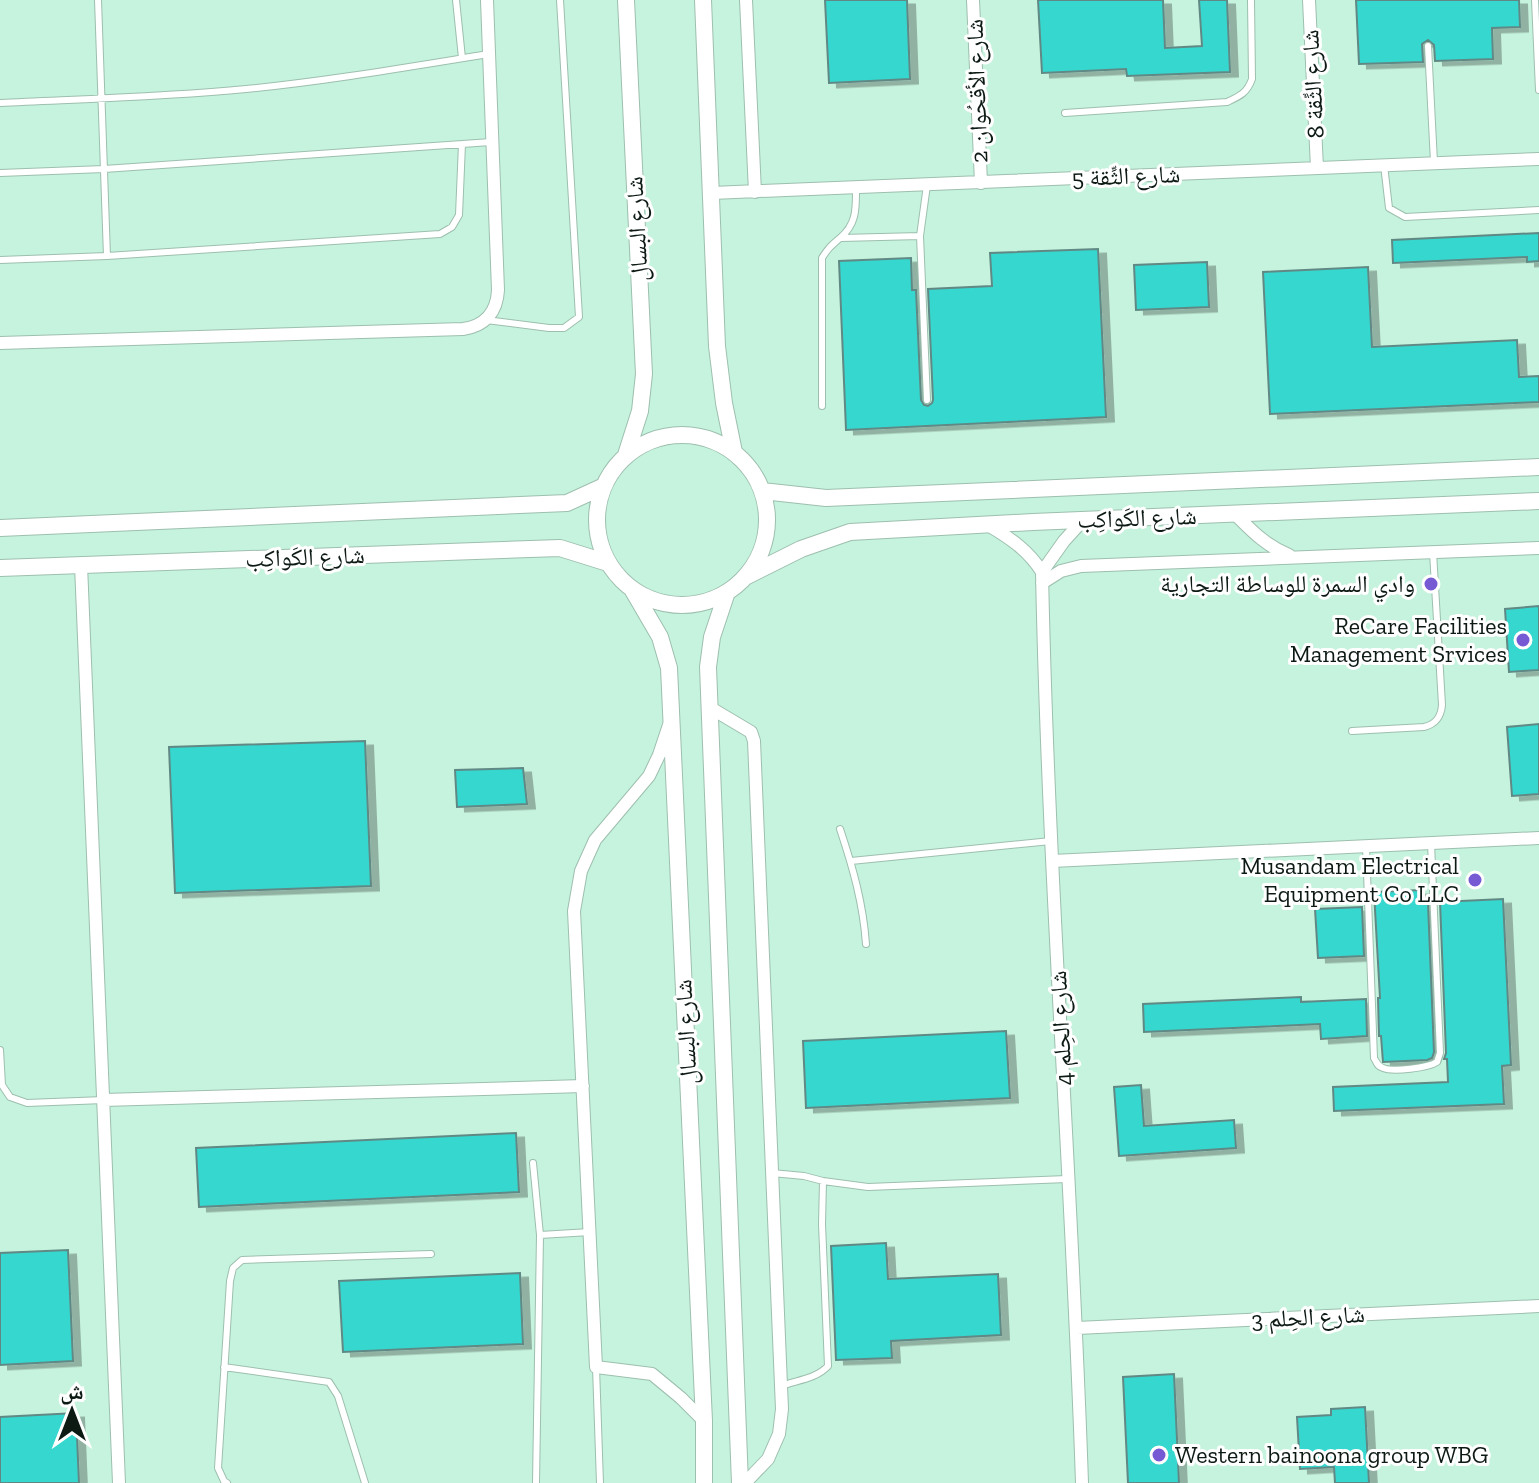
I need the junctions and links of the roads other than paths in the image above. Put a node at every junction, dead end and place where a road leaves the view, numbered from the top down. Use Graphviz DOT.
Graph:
graph roads {
  1 [pos="98,0"];
  2 [pos="456,0"];
  3 [pos="487,0"];
  4 [pos="560,0"];
  5 [pos="626,0"];
  6 [pos="703,0"];
  7 [pos="746,0"];
  8 [pos="973,0"];
  9 [pos="1251,0"];
  10 [pos="1309,0"];
  11 [pos="1535,0"];
  12 [pos="1428,46"];
  13 [pos="489,54"];
  14 [pos="462,58"];
  15 [pos="1539,90"];
  16 [pos="102,98"];
  17 [pos="0,103"];
  18 [pos="1065,113"];
  19 [pos="492,142"];
  20 [pos="462,144"];
  21 [pos="1539,159"];
  22 [pos="1434,163"];
  23 [pos="1384,165"];
  24 [pos="1317,168"];
  25 [pos="104,169"];
  26 [pos="0,173"];
  27 [pos="981,183"];
  28 [pos="927,185"];
  29 [pos="856,188"];
  30 [pos="755,192"];
  31 [pos="712,193"];
  32 [pos="1539,210"];
  33 [pos="920,236"];
  34 [pos="841,238"];
  35 [pos="107,256"];
  36 [pos="0,260"];
  37 [pos="486,320"];
  38 [pos="0,343"];
  39 [pos="927,400"];
  40 [pos="822,406"];
  41 [pos="734,452"];
  42 [pos="626,455"];
  43 [pos="1539,467"];
  44 [pos="602,487"];
  45 [pos="762,491"];
  46 [pos="1539,501"];
  47 [pos="1235,514"];
  48 [pos="1083,520"];
  49 [pos="986,524"];
  50 [pos="0,528"];
  51 [pos="1539,548"];
  52 [pos="1433,552"];
  53 [pos="1296,558"];
  54 [pos="608,563"];
  55 [pos="81,565"];
  56 [pos="0,568"];
  57 [pos="745,577"];
  58 [pos="1042,578"];
  59 [pos="632,589"];
  60 [pos="727,592"];
  61 [pos="709,707"];
  62 [pos="671,718"];
  63 [pos="1352,731"];
  64 [pos="840,829"];
  65 [pos="1539,838"];
  66 [pos="1051,841"];
  67 [pos="1431,843"];
  68 [pos="1366,846"];
  69 [pos="851,861"];
  70 [pos="1052,861"];
  71 [pos="866,944"];
  72 [pos="0,1050"];
  73 [pos="583,1086"];
  74 [pos="104,1100"];
  75 [pos="533,1163"];
  76 [pos="772,1173"];
  77 [pos="1069,1179"];
  78 [pos="823,1181"];
  79 [pos="590,1232"];
  80 [pos="540,1235"];
  81 [pos="431,1254"];
  82 [pos="1539,1306"];
  83 [pos="1077,1328"];
  84 [pos="224,1367"];
  85 [pos="596,1367"];
  86 [pos="781,1386"];
  87 [pos="704,1421"];
  88 [pos="119,1483"];
  89 [pos="227,1483"];
  90 [pos="365,1483"];
  91 [pos="536,1483"];
  92 [pos="600,1483"];
  93 [pos="704,1483"];
  94 [pos="743,1483"];
  95 [pos="1082,1483"];
  1 -- 16 [label="lane"];
  2 -- 14 [label="lane"];
  3 -- 13 [label="street"];
  4 -- 37 [label="lane"];
  5 -- 42 [label="street, شارع البسال"];
  6 -- 31 [label="street"];
  7 -- 30 [label="street"];
  8 -- 27 [label="street, شارع الأقحُوان 2"];
  9 -- 18 [label="lane"];
  10 -- 24 [label="street, شارع الثِّقة 8"];
  11 -- 15 [label="lane"];
  12 -- 22 [label="lane"];
  13 -- 14 [label="lane"];
  13 -- 19 [label="street"];
  14 -- 16 [label="lane"];
  16 -- 17 [label="lane"];
  16 -- 25 [label="lane"];
  19 -- 20 [label="lane"];
  19 -- 37 [label="street"];
  20 -- 25 [label="lane"];
  20 -- 35 [label="lane"];
  21 -- 22 [label="street, شارع الثِّقة 5"];
  22 -- 23 [label="street, شارع الثِّقة 5"];
  23 -- 24 [label="street, شارع الثِّقة 5"];
  23 -- 32 [label="lane"];
  24 -- 27 [label="street, شارع الثِّقة 5"];
  25 -- 26 [label="lane"];
  25 -- 35 [label="lane"];
  27 -- 28 [label="street, شارع الثِّقة 5"];
  28 -- 29 [label="street, شارع الثِّقة 5"];
  28 -- 33 [label="lane"];
  29 -- 30 [label="street, شارع الثِّقة 5"];
  29 -- 34 [label="lane"];
  30 -- 31 [label="street, شارع الثِّقة 5"];
  31 -- 41 [label="street"];
  33 -- 34 [label="lane"];
  33 -- 39 [label="lane"];
  34 -- 40 [label="lane"];
  35 -- 36 [label="lane"];
  37 -- 38 [label="street"];
  41 -- 42 [label="street"];
  41 -- 45 [label="street"];
  42 -- 44 [label="street"];
  43 -- 45 [label="street, شارع الكَواكِب"];
  44 -- 50 [label="street, شارع الكَواكِب"];
  44 -- 54 [label="street"];
  45 -- 57 [label="street"];
  46 -- 47 [label="street, شارع الكَواكِب"];
  47 -- 48 [label="street, شارع الكَواكِب"];
  47 -- 53 [label="street"];
  48 -- 49 [label="street, شارع الكَواكِب"];
  48 -- 58 [label="street"];
  49 -- 57 [label="street, شارع الكَواكِب"];
  49 -- 58 [label="street"];
  51 -- 52 [label="street"];
  52 -- 53 [label="street"];
  52 -- 63 [label="lane"];
  53 -- 58 [label="street"];
  54 -- 55 [label="street, شارع الكَواكِب"];
  54 -- 59 [label="street"];
  55 -- 56 [label="street, شارع الكَواكِب"];
  55 -- 74 [label="street"];
  57 -- 60 [label="street"];
  58 -- 66 [label="street, شارع الحِلم 4"];
  59 -- 60 [label="street"];
  59 -- 62 [label="street, شارع البسال"];
  60 -- 61 [label="street, شارع البسال"];
  61 -- 76 [label="street"];
  61 -- 94 [label="street, شارع البسال"];
  62 -- 73 [label="street"];
  62 -- 87 [label="street, شارع البسال"];
  64 -- 69 [label="lane"];
  65 -- 67 [label="street"];
  66 -- 69 [label="lane"];
  66 -- 70 [label="street, شارع الحِلم 4"];
  67 -- 68 [label="street"];
  67 -- 68 [label="lane"];
  68 -- 70 [label="street"];
  69 -- 71 [label="lane"];
  70 -- 77 [label="street, شارع الحِلم 4"];
  72 -- 74 [label="lane"];
  73 -- 74 [label="street"];
  73 -- 79 [label="street"];
  74 -- 88 [label="street"];
  75 -- 80 [label="lane"];
  76 -- 78 [label="lane"];
  76 -- 86 [label="street"];
  77 -- 78 [label="lane"];
  77 -- 83 [label="street, شارع الحِلم 4"];
  78 -- 86 [label="lane"];
  79 -- 80 [label="lane"];
  79 -- 85 [label="street"];
  80 -- 91 [label="lane"];
  81 -- 84 [label="lane"];
  82 -- 83 [label="street, شارع الحِلم 3"];
  83 -- 95 [label="street, شارع الحِلم 4"];
  84 -- 89 [label="lane"];
  84 -- 90 [label="lane"];
  85 -- 87 [label="street"];
  85 -- 92 [label="lane"];
  86 -- 94 [label="street"];
  87 -- 93 [label="street, شارع البسال"];
}
